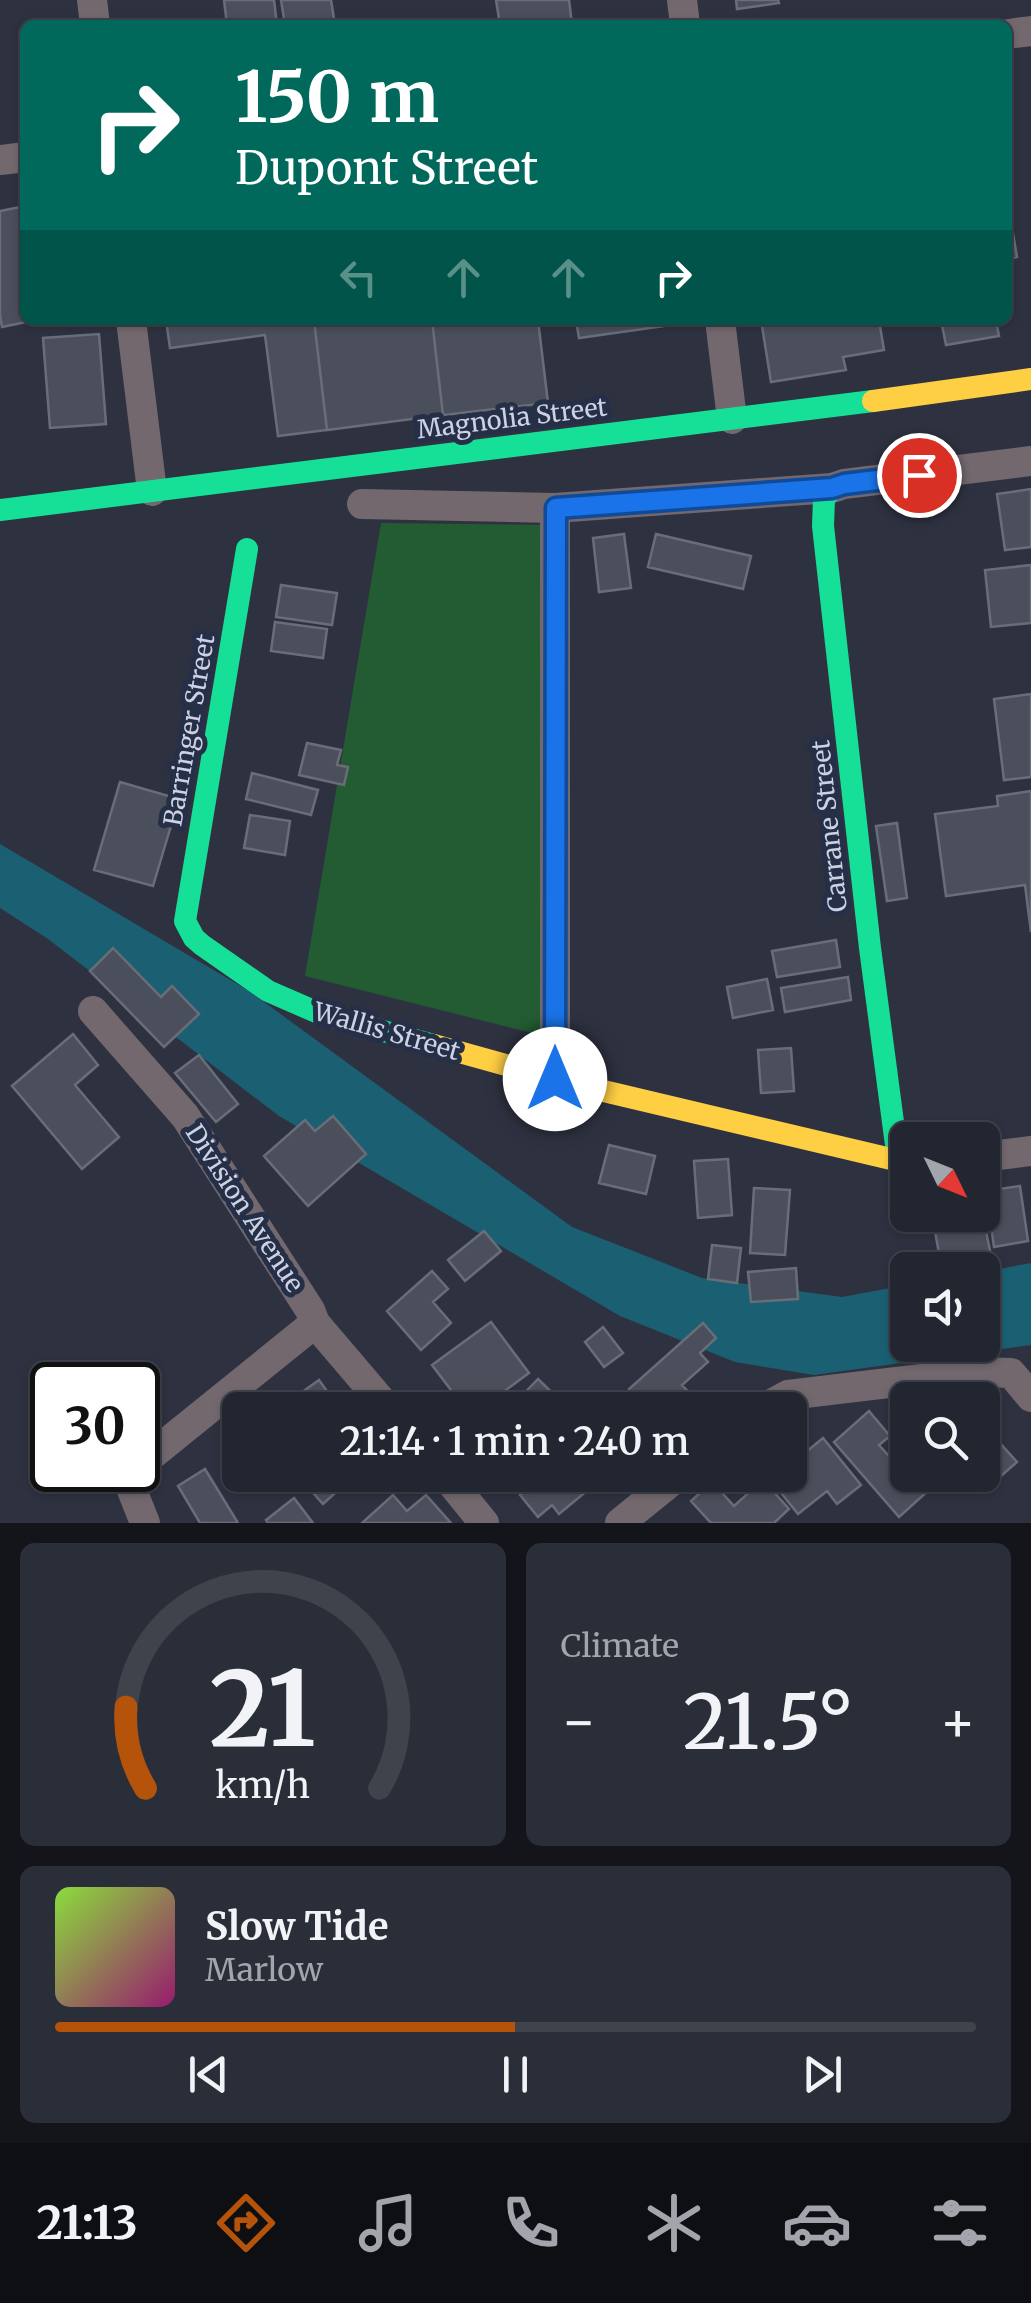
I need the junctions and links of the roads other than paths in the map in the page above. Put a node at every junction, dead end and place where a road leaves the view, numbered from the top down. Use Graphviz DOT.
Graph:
graph roads {
  1 [pos="132,325"];
  2 [pos="721,325"];
  3 [pos="1031,379"];
  4 [pos="732,419"];
  5 [pos="1031,461"];
  6 [pos="832,488"];
  7 [pos="152,491"];
  8 [pos="362,504"];
  9 [pos="556,508"];
  10 [pos="0,510"];
  11 [pos="248,549"];
  12 [pos="185,920"];
  13 [pos="93,1012"];
  14 [pos="555,1079"];
  15 [pos="897,1122"];
  16 [pos="1031,1151"];
  17 [pos="1000,1155"];
  18 [pos="890,1158"];
  19 [pos="316,1323"];
  20 [pos="375,1392"];
  21 [pos="807,1393"];
  22 [pos="1031,1397"];
  23 [pos="160,1446"];
  24 [pos="137,1492"];
  25 [pos="459,1492"];
  26 [pos="658,1492"];
  27 [pos="146,1523"];
  28 [pos="484,1523"];
  29 [pos="620,1523"];
  1 -- 7 [label="street"];
  2 -- 4 [label="street"];
  3 -- 4 [label="street, Magnolia Street"];
  4 -- 7 [label="street, Magnolia Street"];
  5 -- 6 [label="street"];
  6 -- 9 [label="street"];
  6 -- 15 [label="street, Carrane Street"];
  7 -- 10 [label="street, Magnolia Street"];
  8 -- 9 [label="street"];
  9 -- 14 [label="street"];
  11 -- 12 [label="street, Barringer Street"];
  12 -- 14 [label="street, Wallis Street"];
  13 -- 19 [label="street, Division Avenue"];
  14 -- 18 [label="street, Wallis Street"];
  16 -- 17 [label="street"];
  19 -- 20 [label="street, Division Avenue"];
  19 -- 23 [label="street"];
  21 -- 22 [label="street"];
  24 -- 27 [label="street"];
  25 -- 28 [label="street"];
  26 -- 29 [label="street"];
}
